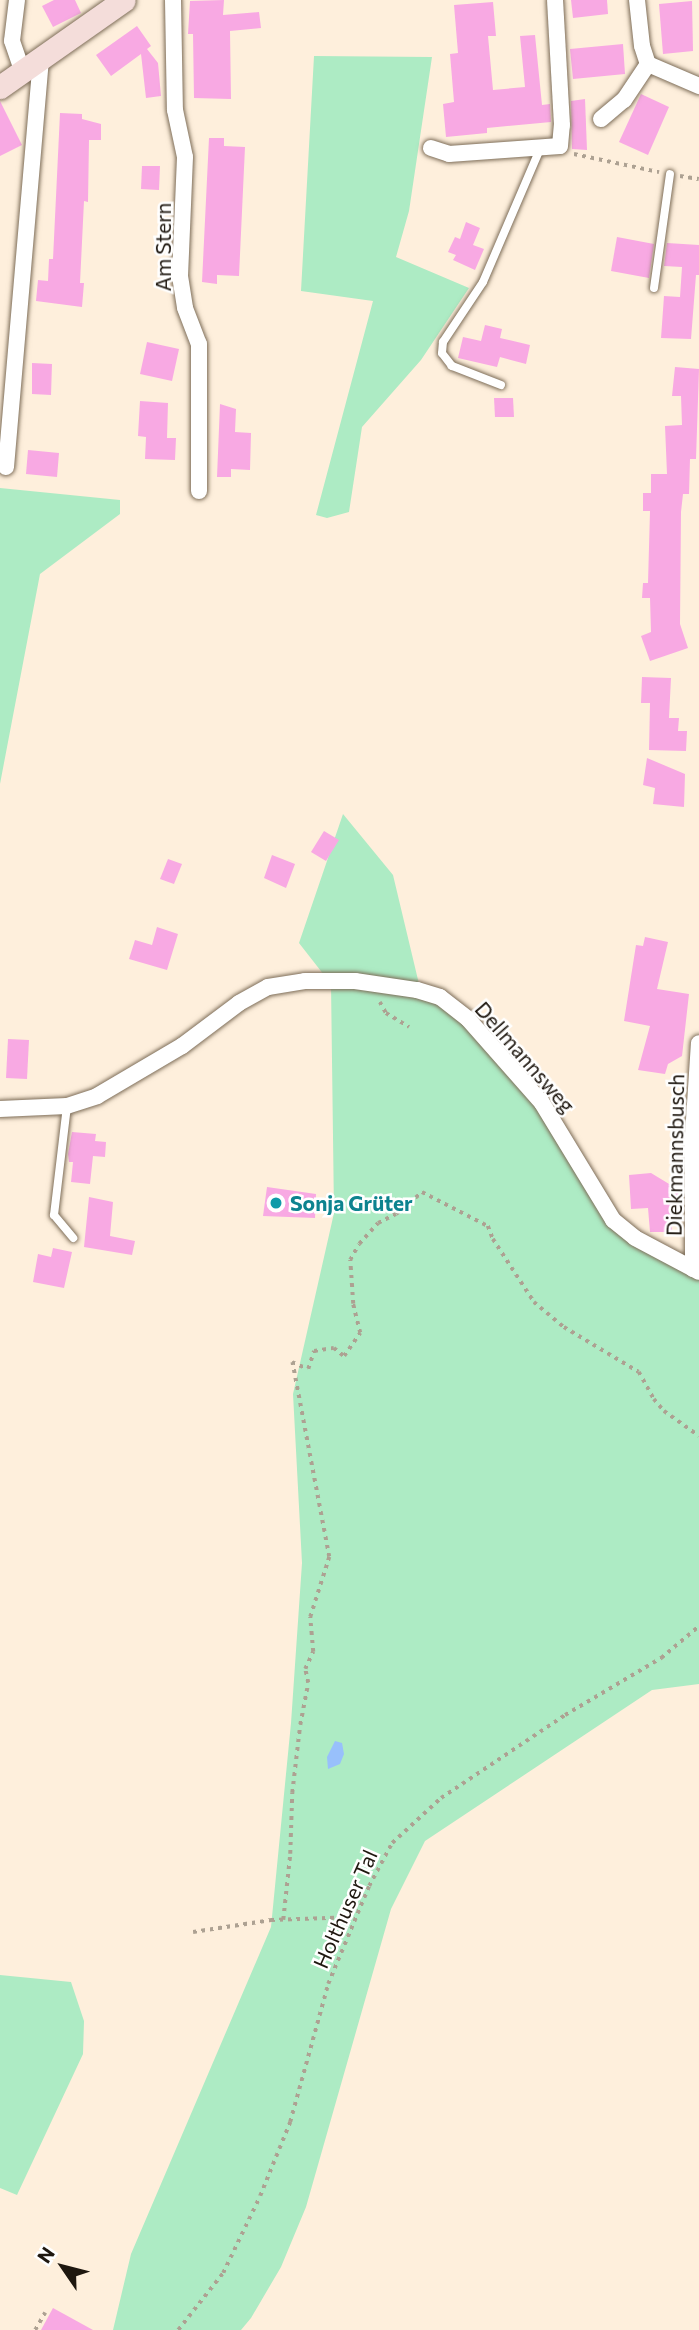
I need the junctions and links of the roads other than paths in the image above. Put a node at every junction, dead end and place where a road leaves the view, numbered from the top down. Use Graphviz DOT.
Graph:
graph roads {
  1 [pos="17,0"];
  2 [pos="124,0"];
  3 [pos="173,0"];
  4 [pos="555,0"];
  5 [pos="637,0"];
  6 [pos="648,64"];
  7 [pos="32,67"];
  8 [pos="699,86"];
  9 [pos="0,87"];
  10 [pos="601,119"];
  11 [pos="541,147"];
  12 [pos="431,148"];
  13 [pos="670,174"];
  14 [pos="654,288"];
  15 [pos="501,384"];
  16 [pos="6,389"];
  17 [pos="6,467"];
  18 [pos="199,492"];
  19 [pos="699,1043"];
  20 [pos="67,1106"];
  21 [pos="0,1109"];
  22 [pos="73,1238"];
  23 [pos="696,1270"];
  1 -- 7 [label="street"];
  2 -- 7 [label="main road"];
  3 -- 18 [label="street, Am Stern"];
  4 -- 11 [label="street"];
  5 -- 6 [label="street"];
  6 -- 8 [label="street"];
  6 -- 10 [label="street"];
  7 -- 9 [label="main road"];
  7 -- 16 [label="street"];
  11 -- 12 [label="street"];
  11 -- 15 [label="lane"];
  13 -- 14 [label="lane"];
  16 -- 17 [label="street"];
  19 -- 23 [label="street, Diekmannsbusch"];
  20 -- 21 [label="street, Dellmannsweg"];
  20 -- 22 [label="lane"];
  20 -- 23 [label="street, Dellmannsweg"];
}
